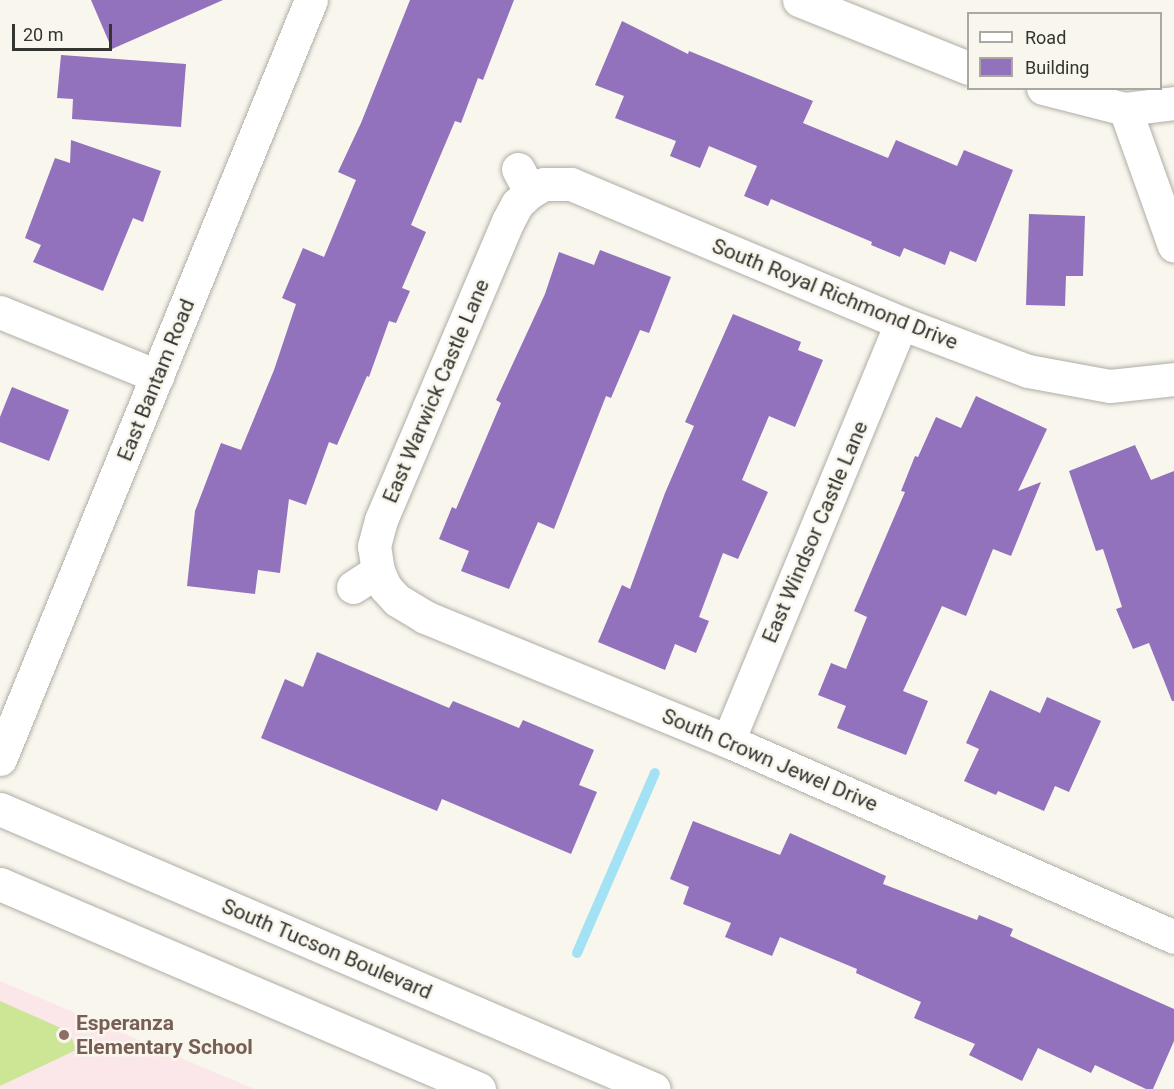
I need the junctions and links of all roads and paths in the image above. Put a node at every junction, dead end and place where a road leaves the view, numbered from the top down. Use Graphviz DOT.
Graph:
graph roads {
  1 [pos="311,0"];
  2 [pos="799,0"];
  3 [pos="967,67"];
  4 [pos="1051,90"];
  5 [pos="1174,103"];
  6 [pos="1125,108"];
  7 [pos="524,180"];
  8 [pos="1174,246"];
  9 [pos="0,312"];
  10 [pos="901,323"];
  11 [pos="157,376"];
  12 [pos="1174,379"];
  13 [pos="365,579"];
  14 [pos="728,741"];
  15 [pos="0,759"];
  16 [pos="0,809"];
  17 [pos="0,884"];
  18 [pos="1174,937"];
  19 [pos="479,1089"];
  20 [pos="654,1089"];
  1 -- 11 [label="street, East Bantam Road"];
  2 -- 3 [label="street"];
  4 -- 6 [label="street"];
  5 -- 6 [label="street"];
  6 -- 8 [label="street"];
  7 -- 10 [label="street, South Royal Richmond Drive"];
  7 -- 13 [label="street, East Warwick Castle Lane"];
  9 -- 11 [label="street"];
  10 -- 12 [label="street, South Royal Richmond Drive"];
  10 -- 14 [label="street, East Windsor Castle Lane"];
  11 -- 15 [label="street, East Bantam Road"];
  13 -- 14 [label="street, South Crown Jewel Drive"];
  14 -- 18 [label="street, South Crown Jewel Drive"];
  16 -- 20 [label="street, South Tucson Boulevard"];
  17 -- 19 [label="street"];
}
